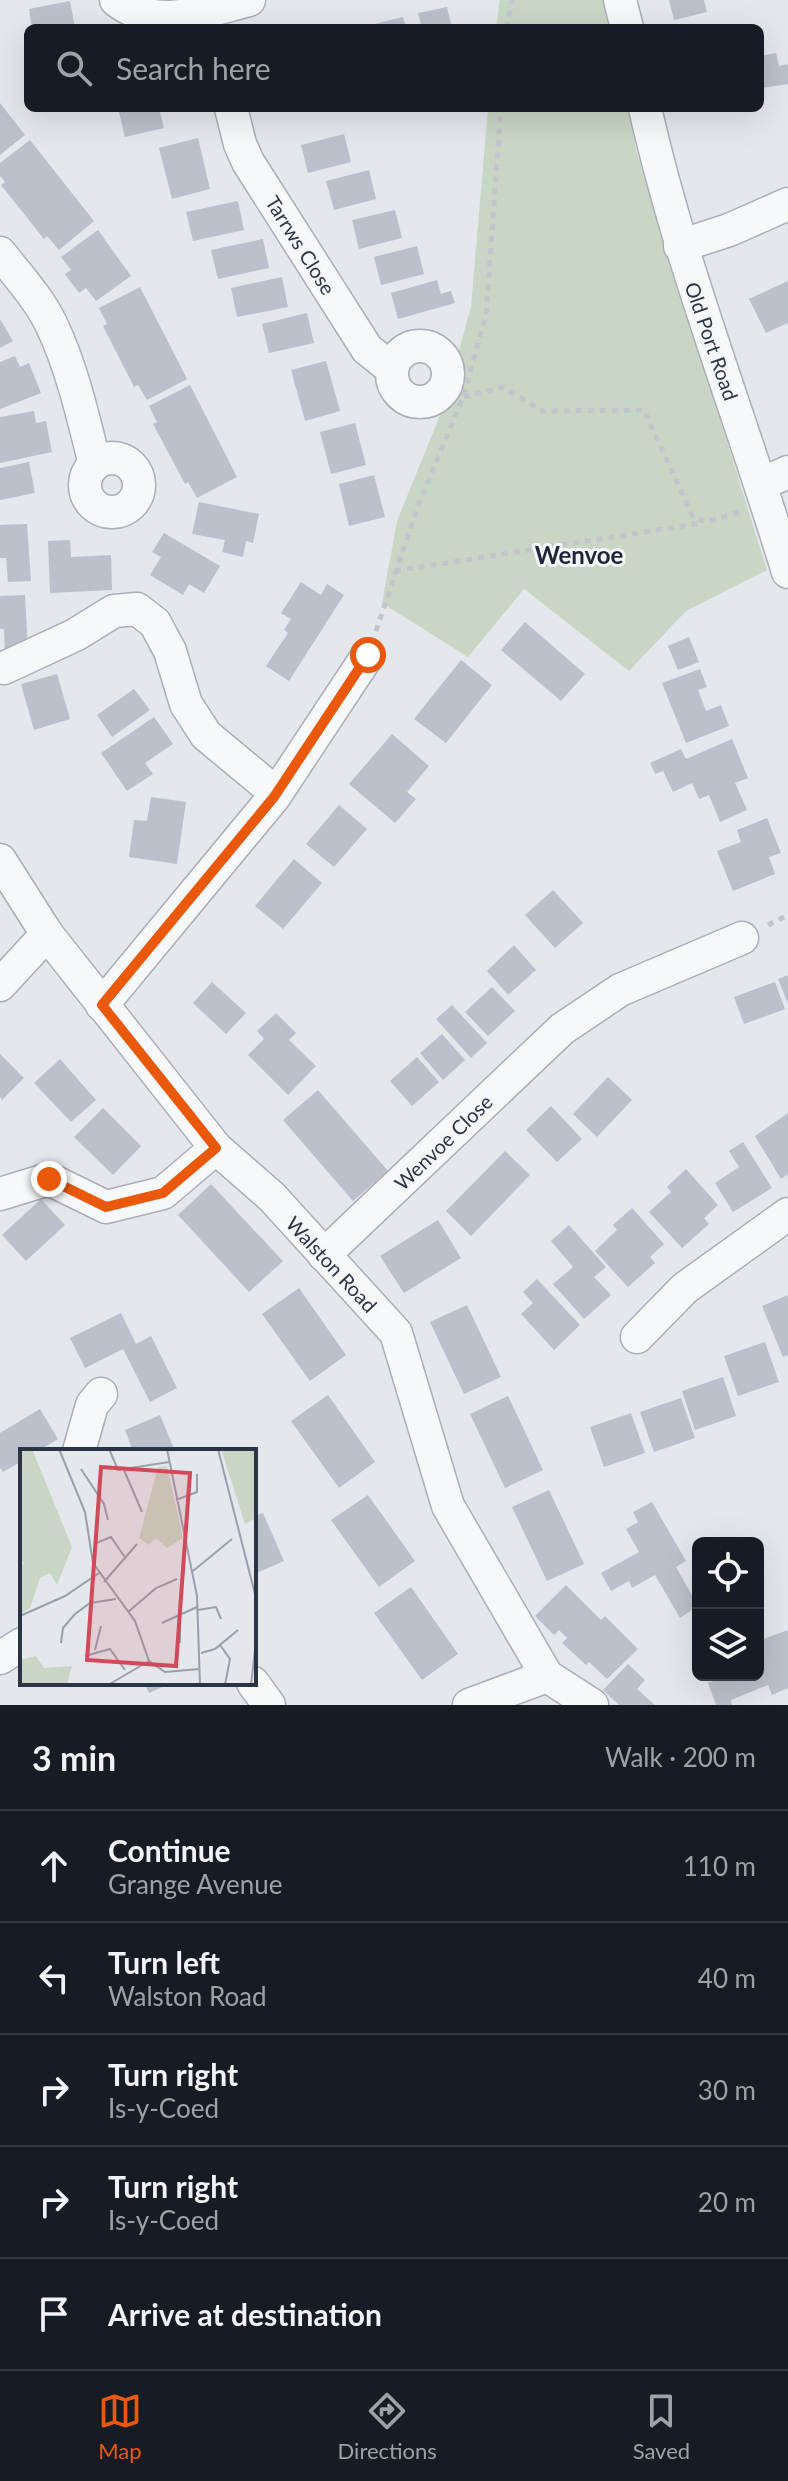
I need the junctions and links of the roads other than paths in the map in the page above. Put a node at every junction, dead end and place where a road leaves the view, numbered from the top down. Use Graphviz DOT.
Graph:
graph roads {
  1 [pos="116,0"];
  2 [pos="249,0"];
  3 [pos="620,0"];
  4 [pos="210,19"];
  5 [pos="626,24"];
  6 [pos="232,112"];
  7 [pos="646,112"];
  8 [pos="788,204"];
  9 [pos="680,246"];
  10 [pos="0,253"];
  11 [pos="455,388"];
  12 [pos="95,464"];
  13 [pos="774,478"];
  14 [pos="788,572"];
  15 [pos="368,655"];
  16 [pos="4,668"];
  17 [pos="276,793"];
  18 [pos="0,860"];
  19 [pos="47,934"];
  20 [pos="742,938"];
  21 [pos="0,985"];
  22 [pos="102,1005"];
  23 [pos="216,1148"];
  24 [pos="0,1194"];
  25 [pos="787,1218"];
  26 [pos="324,1255"];
  27 [pos="637,1337"];
  28 [pos="101,1394"];
  29 [pos="80,1449"];
  30 [pos="20,1645"];
  31 [pos="0,1658"];
  32 [pos="547,1676"];
  33 [pos="254,1685"];
  34 [pos="269,1705"];
  35 [pos="469,1705"];
  36 [pos="592,1705"];
  1 -- 4 [label="street"];
  2 -- 4 [label="street"];
  3 -- 5 [label="street"];
  6 -- 11 [label="street, Tarrws Close"];
  7 -- 9 [label="street, Old Port Road"];
  8 -- 9 [label="street"];
  9 -- 13 [label="street, Old Port Road"];
  10 -- 12 [label="street"];
  13 -- 14 [label="street, Old Port Road"];
  15 -- 17 [label="street"];
  16 -- 17 [label="street"];
  17 -- 22 [label="street"];
  18 -- 19 [label="street, Walston Road"];
  19 -- 21 [label="street"];
  19 -- 22 [label="street, Walston Road"];
  20 -- 26 [label="street, Wenvoe Close"];
  22 -- 23 [label="street, Walston Road"];
  23 -- 24 [label="street"];
  23 -- 26 [label="street, Walston Road"];
  25 -- 27 [label="street"];
  26 -- 32 [label="street, Walston Road"];
  28 -- 29 [label="street"];
  30 -- 31 [label="street"];
  32 -- 35 [label="street"];
  32 -- 36 [label="street, Walston Road"];
  33 -- 34 [label="street"];
}
